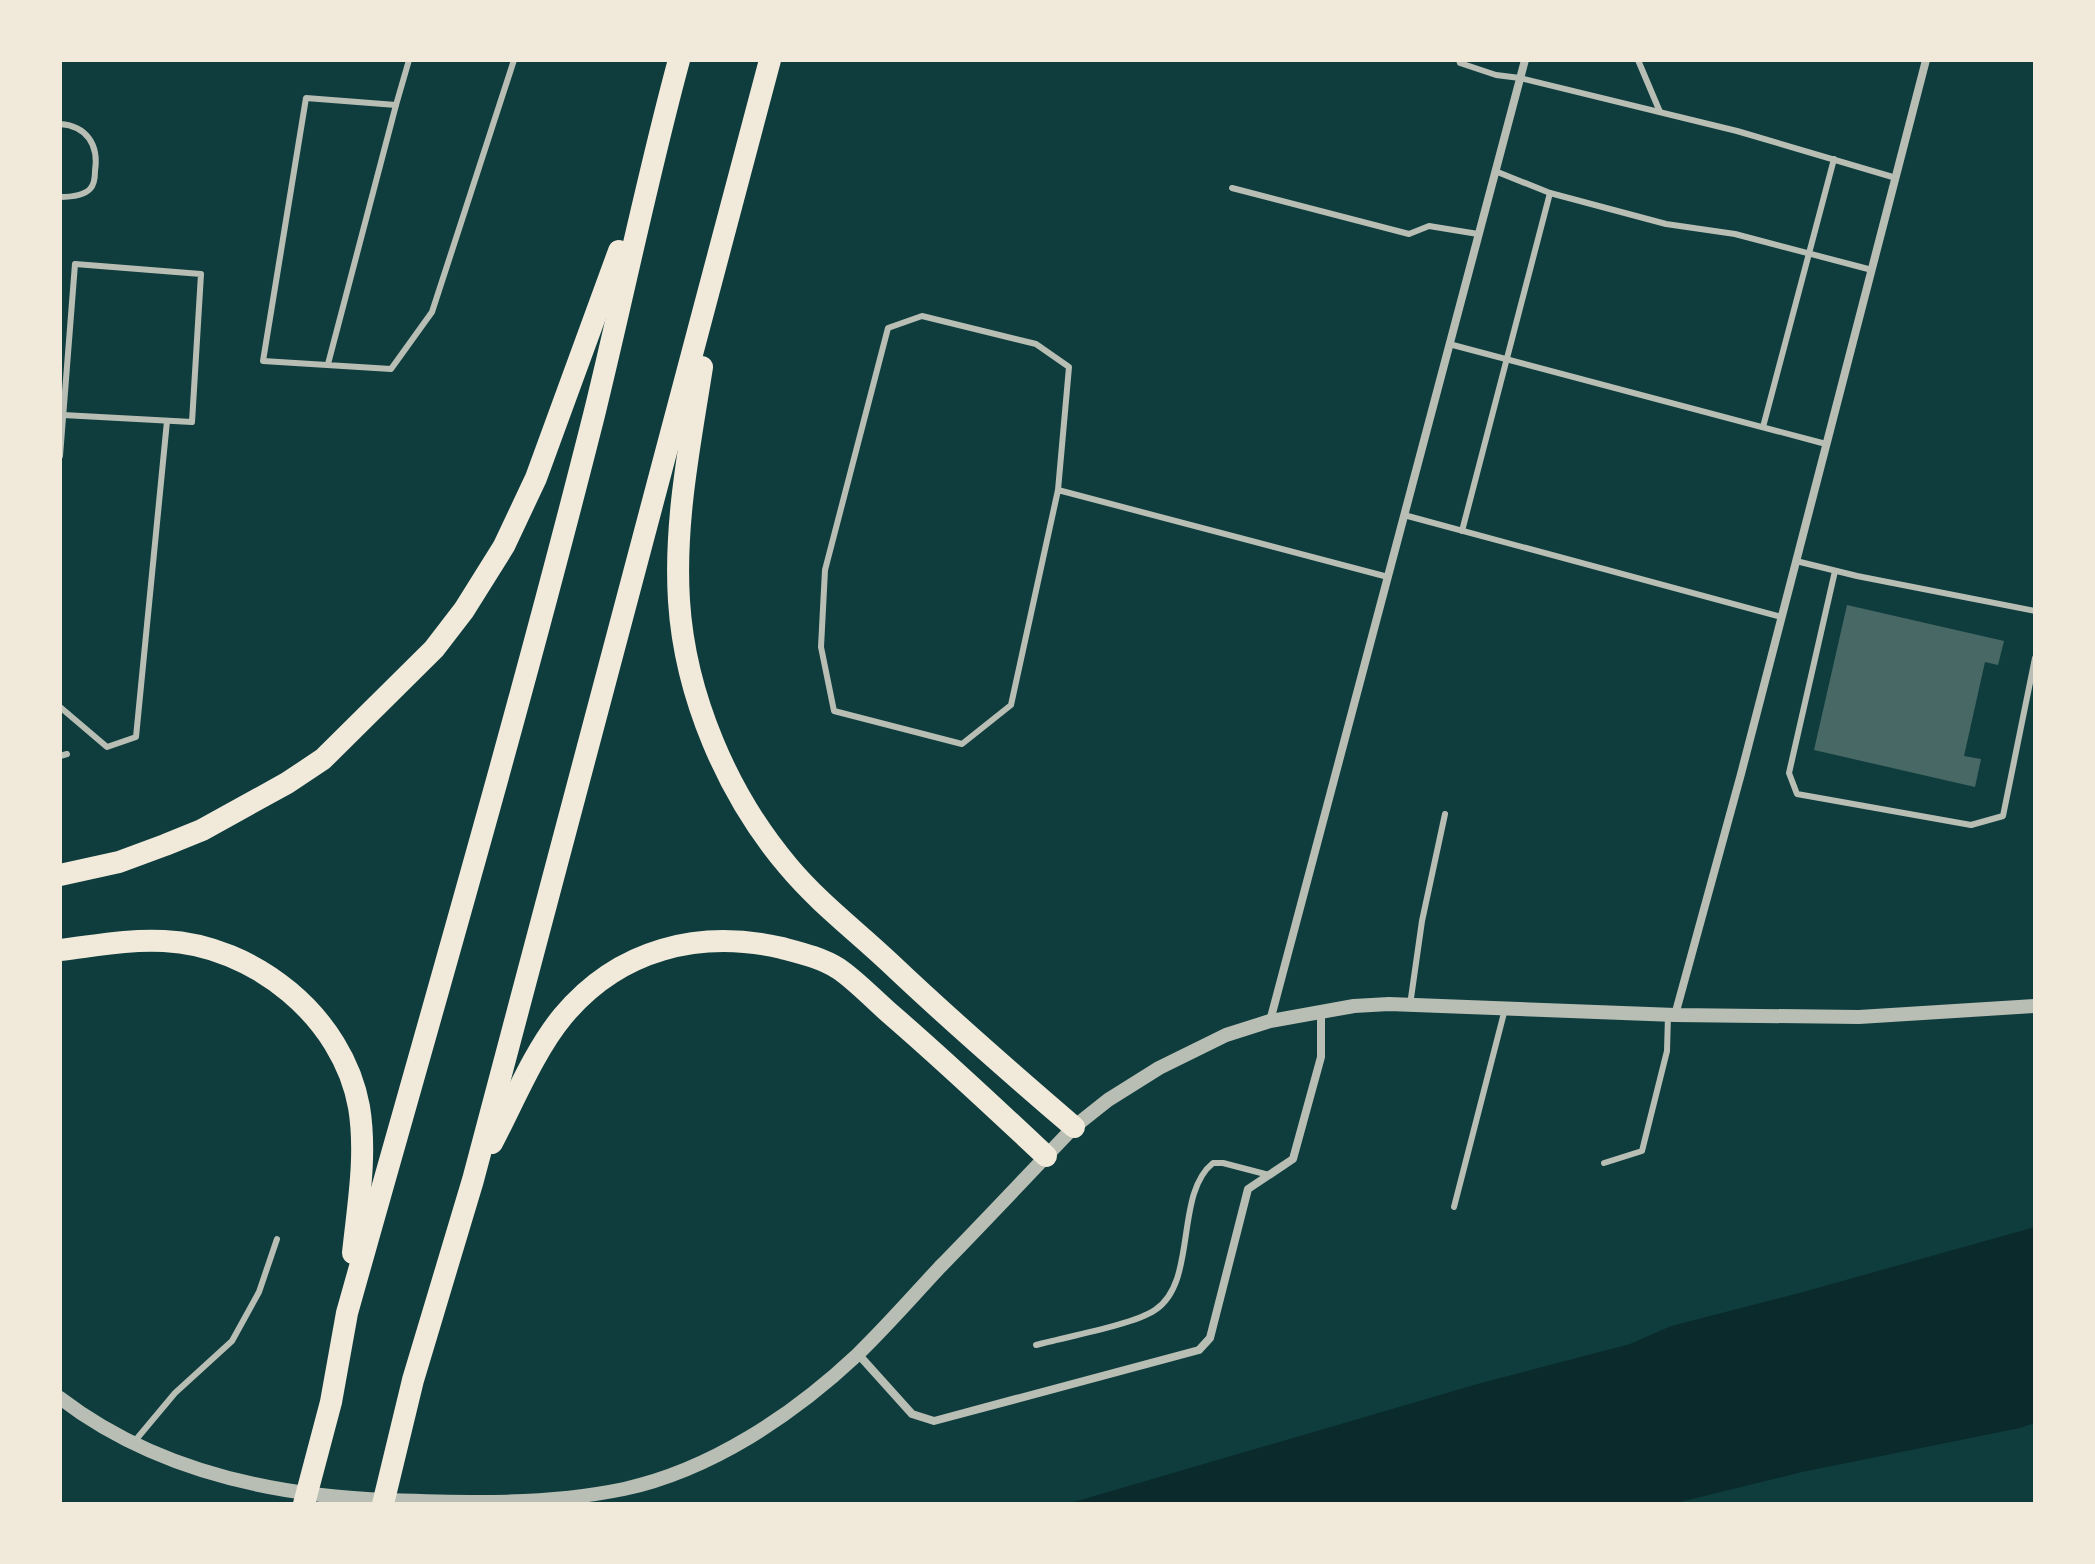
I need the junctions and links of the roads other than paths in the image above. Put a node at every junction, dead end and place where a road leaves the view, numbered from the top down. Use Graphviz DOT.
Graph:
graph roads {
  1 [pos="409,60"];
  2 [pos="514,60"];
  3 [pos="679,60"];
  4 [pos="770,60"];
  5 [pos="1459,60"];
  6 [pos="1525,60"];
  7 [pos="1638,60"];
  8 [pos="1926,60"];
  9 [pos="1520,78"];
  10 [pos="396,105"];
  11 [pos="1661,113"];
  12 [pos="60,124"];
  13 [pos="1834,159"];
  14 [pos="651,164"];
  15 [pos="1495,171"];
  16 [pos="1896,178"];
  17 [pos="1232,188"];
  18 [pos="1550,193"];
  19 [pos="60,197"];
  20 [pos="1478,234"];
  21 [pos="721,248"];
  22 [pos="1810,254"];
  23 [pos="1872,270"];
  24 [pos="1449,344"];
  25 [pos="1509,360"];
  26 [pos="328,364"];
  27 [pos="62,415"];
  28 [pos="167,421"];
  29 [pos="1763,427"];
  30 [pos="1826,444"];
  31 [pos="60,456"];
  32 [pos="1058,490"];
  33 [pos="1404,515"];
  34 [pos="1462,531"];
  35 [pos="1796,561"];
  36 [pos="1835,571"];
  37 [pos="1388,577"];
  38 [pos="2035,611"];
  39 [pos="1781,617"];
  40 [pos="2035,658"];
  41 [pos="60,707"];
  42 [pos="1445,814"];
  43 [pos="60,875"];
  44 [pos="60,950"];
  45 [pos="1410,1005"];
  46 [pos="2035,1006"];
  47 [pos="1505,1009"];
  48 [pos="1321,1011"];
  49 [pos="1671,1015"];
  50 [pos="1270,1021"];
  51 [pos="1074,1127"];
  52 [pos="1046,1156"];
  53 [pos="1604,1163"];
  54 [pos="1269,1175"];
  55 [pos="473,1180"];
  56 [pos="1454,1207"];
  57 [pos="277,1239"];
  58 [pos="347,1313"];
  59 [pos="1036,1345"];
  60 [pos="858,1354"];
  61 [pos="60,1398"];
  62 [pos="134,1442"];
  63 [pos="304,1504"];
  64 [pos="383,1504"];
  1 -- 10 [label="lane"];
  2 -- 26 [label="lane"];
  3 -- 14 [label="highway"];
  4 -- 21 [label="highway"];
  5 -- 9 [label="lane"];
  6 -- 9 [label="street"];
  7 -- 11 [label="lane"];
  8 -- 16 [label="street"];
  9 -- 11 [label="lane"];
  9 -- 15 [label="street"];
  10 -- 26 [label="lane"];
  10 -- 26 [label="lane"];
  11 -- 13 [label="lane"];
  12 -- 19 [label="lane"];
  13 -- 16 [label="lane"];
  13 -- 22 [label="lane"];
  14 -- 43 [label="highway"];
  14 -- 58 [label="highway"];
  15 -- 18 [label="lane"];
  15 -- 20 [label="street"];
  16 -- 23 [label="street"];
  17 -- 20 [label="lane"];
  18 -- 22 [label="lane"];
  18 -- 25 [label="lane"];
  20 -- 24 [label="street"];
  21 -- 51 [label="highway"];
  21 -- 55 [label="highway"];
  22 -- 23 [label="lane"];
  22 -- 29 [label="lane"];
  23 -- 30 [label="street"];
  24 -- 25 [label="lane"];
  24 -- 33 [label="street"];
  25 -- 29 [label="lane"];
  25 -- 34 [label="lane"];
  27 -- 28 [label="lane"];
  27 -- 28 [label="lane"];
  27 -- 31 [label="lane"];
  28 -- 41 [label="lane"];
  29 -- 30 [label="lane"];
  30 -- 35 [label="street"];
  32 -- 32 [label="lane"];
  32 -- 37 [label="lane"];
  33 -- 34 [label="lane"];
  33 -- 37 [label="street"];
  34 -- 39 [label="lane"];
  35 -- 36 [label="lane"];
  35 -- 39 [label="street"];
  36 -- 38 [label="lane"];
  36 -- 40 [label="lane"];
  37 -- 50 [label="street"];
  39 -- 49 [label="street"];
  42 -- 45 [label="lane"];
  44 -- 58 [label="highway"];
  45 -- 47 [label="street"];
  45 -- 48 [label="street"];
  46 -- 49 [label="street"];
  47 -- 49 [label="street"];
  47 -- 56 [label="lane"];
  48 -- 50 [label="street"];
  48 -- 54 [label="street"];
  49 -- 53 [label="lane"];
  50 -- 51 [label="street"];
  51 -- 52 [label="street"];
  52 -- 55 [label="highway"];
  52 -- 60 [label="street"];
  54 -- 59 [label="lane"];
  54 -- 60 [label="street"];
  55 -- 64 [label="highway"];
  57 -- 62 [label="lane"];
  58 -- 63 [label="highway"];
  60 -- 62 [label="street"];
  61 -- 62 [label="street"];
}
